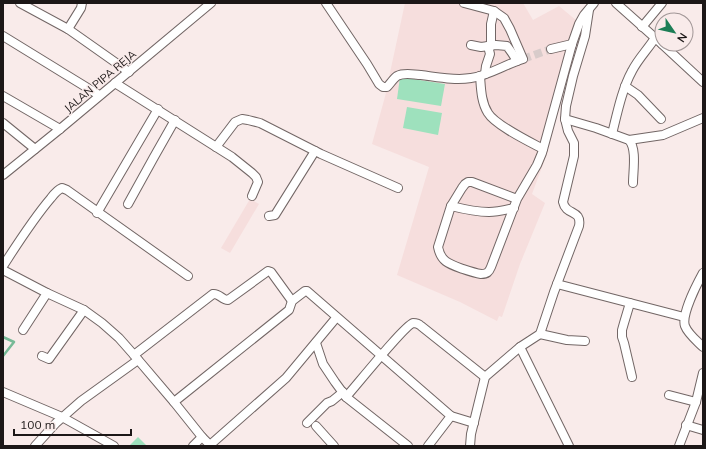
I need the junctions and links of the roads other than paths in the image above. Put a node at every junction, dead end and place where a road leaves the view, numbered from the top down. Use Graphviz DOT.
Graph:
graph roads {
  1 [pos="20,3"];
  2 [pos="82,3"];
  3 [pos="326,3"];
  4 [pos="464,3"];
  5 [pos="662,3"];
  6 [pos="208,4"];
  7 [pos="617,4"];
  8 [pos="592,6"];
  9 [pos="494,11"];
  10 [pos="642,27"];
  11 [pos="68,29"];
  12 [pos="3,36"];
  13 [pos="654,37"];
  14 [pos="572,44"];
  15 [pos="471,45"];
  16 [pos="489,46"];
  17 [pos="654,47"];
  18 [pos="551,49"];
  19 [pos="671,52"];
  20 [pos="517,61"];
  21 [pos="129,72"];
  22 [pos="482,75"];
  23 [pos="703,82"];
  24 [pos="115,83"];
  25 [pos="625,86"];
  26 [pos="99,95"];
  27 [pos="3,96"];
  28 [pos="158,109"];
  29 [pos="703,118"];
  30 [pos="565,119"];
  31 [pos="661,119"];
  32 [pos="175,120"];
  33 [pos="3,123"];
  34 [pos="60,129"];
  35 [pos="612,134"];
  36 [pos="629,140"];
  37 [pos="216,147"];
  38 [pos="35,149"];
  39 [pos="543,149"];
  40 [pos="318,152"];
  41 [pos="3,175"];
  42 [pos="633,183"];
  43 [pos="398,188"];
  44 [pos="252,196"];
  45 [pos="517,199"];
  46 [pos="128,204"];
  47 [pos="451,206"];
  48 [pos="514,208"];
  49 [pos="97,212"];
  50 [pos="269,216"];
  51 [pos="3,266"];
  52 [pos="3,270"];
  53 [pos="703,274"];
  54 [pos="188,276"];
  55 [pos="558,284"];
  56 [pos="700,285"];
  57 [pos="48,293"];
  58 [pos="292,301"];
  59 [pos="630,303"];
  60 [pos="84,310"];
  61 [pos="684,317"];
  62 [pos="336,318"];
  63 [pos="23,330"];
  64 [pos="540,334"];
  65 [pos="585,341"];
  66 [pos="316,343"];
  67 [pos="520,346"];
  68 [pos="703,347"];
  69 [pos="42,356"];
  70 [pos="381,356"];
  71 [pos="136,357"];
  72 [pos="703,373"];
  73 [pos="485,377"];
  74 [pos="632,377"];
  75 [pos="3,392"];
  76 [pos="345,395"];
  77 [pos="669,395"];
  78 [pos="174,402"];
  79 [pos="696,402"];
  80 [pos="451,416"];
  81 [pos="62,417"];
  82 [pos="307,423"];
  83 [pos="474,423"];
  84 [pos="686,425"];
  85 [pos="316,426"];
  86 [pos="703,430"];
  87 [pos="202,437"];
  88 [pos="35,446"];
  89 [pos="114,446"];
  90 [pos="193,446"];
  91 [pos="210,446"];
  92 [pos="334,446"];
  93 [pos="408,446"];
  94 [pos="428,446"];
  95 [pos="470,446"];
  96 [pos="569,446"];
  97 [pos="679,446"];
  1 -- 11 [label="street"];
  2 -- 11 [label="street"];
  3 -- 22 [label="street"];
  4 -- 9 [label="street"];
  5 -- 10 [label="street"];
  6 -- 21 [label="street, JALAN PIPA REJA"];
  7 -- 10 [label="street"];
  8 -- 14 [label="street"];
  8 -- 30 [label="street"];
  9 -- 16 [label="street"];
  9 -- 20 [label="street"];
  10 -- 13 [label="street"];
  11 -- 21 [label="street"];
  12 -- 26 [label="street"];
  14 -- 18 [label="street"];
  14 -- 39 [label="street"];
  15 -- 16 [label="street"];
  16 -- 20 [label="street"];
  16 -- 22 [label="street"];
  17 -- 25 [label="street"];
  19 -- 23 [label="street"];
  20 -- 22 [label="street"];
  21 -- 24 [label="street, JALAN PIPA REJA"];
  22 -- 39 [label="street"];
  24 -- 26 [label="street, JALAN PIPA REJA"];
  24 -- 28 [label="street"];
  25 -- 31 [label="street"];
  25 -- 35 [label="street"];
  26 -- 34 [label="street, JALAN PIPA REJA"];
  27 -- 34 [label="street"];
  28 -- 32 [label="street"];
  28 -- 49 [label="street"];
  29 -- 36 [label="street"];
  30 -- 35 [label="street"];
  30 -- 55 [label="street"];
  32 -- 37 [label="street"];
  32 -- 46 [label="street"];
  33 -- 38 [label="street"];
  34 -- 38 [label="street, JALAN PIPA REJA"];
  35 -- 36 [label="street"];
  36 -- 42 [label="street"];
  37 -- 40 [label="street"];
  37 -- 44 [label="street"];
  38 -- 41 [label="street, JALAN PIPA REJA"];
  39 -- 45 [label="street"];
  40 -- 43 [label="street"];
  40 -- 50 [label="street"];
  45 -- 47 [label="street"];
  45 -- 48 [label="street"];
  47 -- 48 [label="street"];
  47 -- 48 [label="street"];
  49 -- 51 [label="street"];
  49 -- 54 [label="street"];
  52 -- 57 [label="street"];
  53 -- 56 [label="street"];
  55 -- 59 [label="street"];
  55 -- 64 [label="street"];
  56 -- 61 [label="street"];
  57 -- 60 [label="street"];
  57 -- 63 [label="street"];
  58 -- 62 [label="street"];
  58 -- 71 [label="street"];
  58 -- 78 [label="street"];
  59 -- 61 [label="street"];
  59 -- 74 [label="street"];
  60 -- 69 [label="street"];
  60 -- 71 [label="street"];
  61 -- 68 [label="street"];
  62 -- 66 [label="street"];
  62 -- 70 [label="street"];
  64 -- 65 [label="street"];
  64 -- 67 [label="street"];
  66 -- 76 [label="street"];
  66 -- 91 [label="street"];
  67 -- 73 [label="street"];
  67 -- 96 [label="street"];
  70 -- 73 [label="street"];
  70 -- 76 [label="street"];
  70 -- 80 [label="street"];
  71 -- 78 [label="street"];
  71 -- 81 [label="street"];
  72 -- 79 [label="street"];
  73 -- 83 [label="street"];
  75 -- 81 [label="street"];
  76 -- 82 [label="street"];
  76 -- 93 [label="street"];
  77 -- 79 [label="street"];
  78 -- 87 [label="street"];
  79 -- 84 [label="street"];
  80 -- 83 [label="street"];
  80 -- 94 [label="street"];
  81 -- 88 [label="street"];
  81 -- 89 [label="street"];
  83 -- 95 [label="street"];
  84 -- 86 [label="street"];
  84 -- 97 [label="street"];
  85 -- 92 [label="street"];
  87 -- 90 [label="street"];
  87 -- 91 [label="street"];
}
